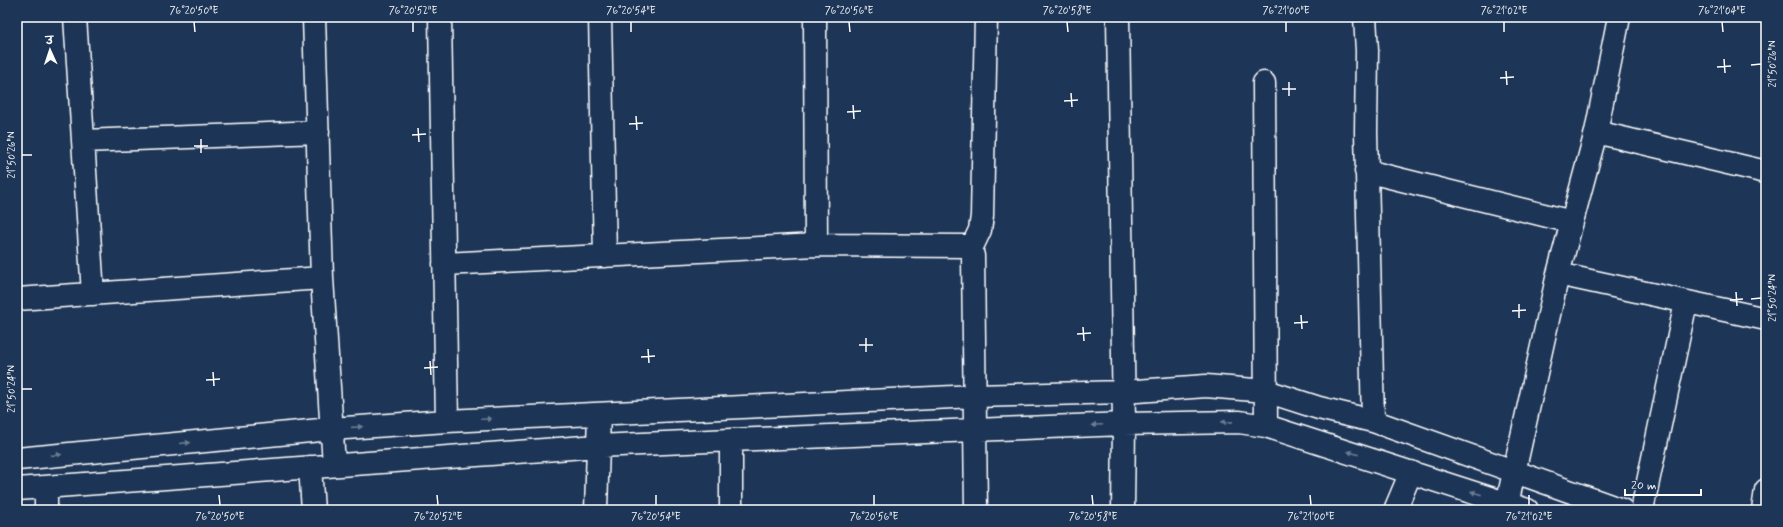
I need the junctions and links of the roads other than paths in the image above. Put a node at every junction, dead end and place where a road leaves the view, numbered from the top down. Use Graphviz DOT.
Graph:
graph roads {
  1 [pos="75,17"];
  2 [pos="314,17"];
  3 [pos="440,17"];
  4 [pos="600,17"];
  5 [pos="815,17"];
  6 [pos="986,17"];
  7 [pos="1118,17"];
  8 [pos="1365,17"];
  9 [pos="1619,17"];
  10 [pos="1264,83"];
  11 [pos="318,132"];
  12 [pos="1596,132"];
  13 [pos="83,141"];
  14 [pos="1366,171"];
  15 [pos="1766,172"];
  16 [pos="1572,222"];
  17 [pos="816,245"];
  18 [pos="971,249"];
  19 [pos="604,256"];
  20 [pos="444,264"];
  21 [pos="1558,274"];
  22 [pos="322,278"];
  23 [pos="93,294"];
  24 [pos="17,299"];
  25 [pos="1686,302"];
  26 [pos="1766,319"];
  27 [pos="1266,391"];
  28 [pos="1123,392"];
  29 [pos="975,396"];
  30 [pos="599,414"];
  31 [pos="447,421"];
  32 [pos="1373,421"];
  33 [pos="1124,424"];
  34 [pos="1266,426"];
  35 [pos="331,429"];
  36 [pos="976,430"];
  37 [pos="731,440"];
  38 [pos="598,446"];
  39 [pos="17,459"];
  40 [pos="334,465"];
  41 [pos="310,467"];
  42 [pos="1411,472"];
  43 [pos="1514,472"];
  44 [pos="46,487"];
  45 [pos="17,489"];
  46 [pos="1766,490"];
  47 [pos="1517,507"];
  48 [pos="46,510"];
  49 [pos="313,510"];
  50 [pos="596,510"];
  51 [pos="731,510"];
  52 [pos="976,510"];
  53 [pos="1123,510"];
  54 [pos="1395,510"];
  55 [pos="1622,510"];
  56 [pos="1642,510"];
  57 [pos="1763,510"];
  1 -- 13 [label="street"];
  2 -- 11 [label="street"];
  3 -- 20 [label="street"];
  4 -- 19 [label="street"];
  5 -- 17 [label="street"];
  6 -- 18 [label="street"];
  7 -- 28 [label="street"];
  8 -- 14 [label="street"];
  9 -- 12 [label="street"];
  10 -- 27 [label="street"];
  11 -- 13 [label="street"];
  11 -- 22 [label="street"];
  12 -- 15 [label="street"];
  12 -- 16 [label="street"];
  13 -- 23 [label="street"];
  14 -- 16 [label="street"];
  14 -- 32 [label="street"];
  16 -- 21 [label="street"];
  17 -- 18 [label="street"];
  17 -- 19 [label="street"];
  18 -- 29 [label="street"];
  19 -- 20 [label="street"];
  20 -- 31 [label="street"];
  21 -- 25 [label="street"];
  21 -- 43 [label="street"];
  22 -- 23 [label="street"];
  22 -- 35 [label="street"];
  23 -- 24 [label="street"];
  25 -- 26 [label="street"];
  25 -- 56 [label="street"];
  27 -- 28 [label="street"];
  27 -- 32 [label="street"];
  27 -- 34 [label="street"];
  28 -- 29 [label="street"];
  28 -- 33 [label="street"];
  29 -- 30 [label="street"];
  29 -- 36 [label="street"];
  31 -- 30 [label="street, one-way"];
  30 -- 38 [label="street"];
  35 -- 31 [label="street, one-way"];
  32 -- 43 [label="street"];
  34 -- 33 [label="street, one-way"];
  33 -- 36 [label="street, one-way"];
  33 -- 53 [label="street"];
  42 -- 34 [label="street, one-way"];
  39 -- 35 [label="street, one-way"];
  35 -- 40 [label="street"];
  36 -- 37 [label="street"];
  36 -- 52 [label="street"];
  37 -- 38 [label="street"];
  37 -- 51 [label="street"];
  38 -- 40 [label="street"];
  38 -- 50 [label="street"];
  40 -- 41 [label="street"];
  41 -- 44 [label="street"];
  41 -- 49 [label="street"];
  47 -- 42 [label="street, one-way"];
  42 -- 54 [label="street"];
  43 -- 47 [label="street"];
  43 -- 55 [label="street"];
  44 -- 45 [label="street"];
  44 -- 48 [label="street"];
  46 -- 57 [label="street"];
}
